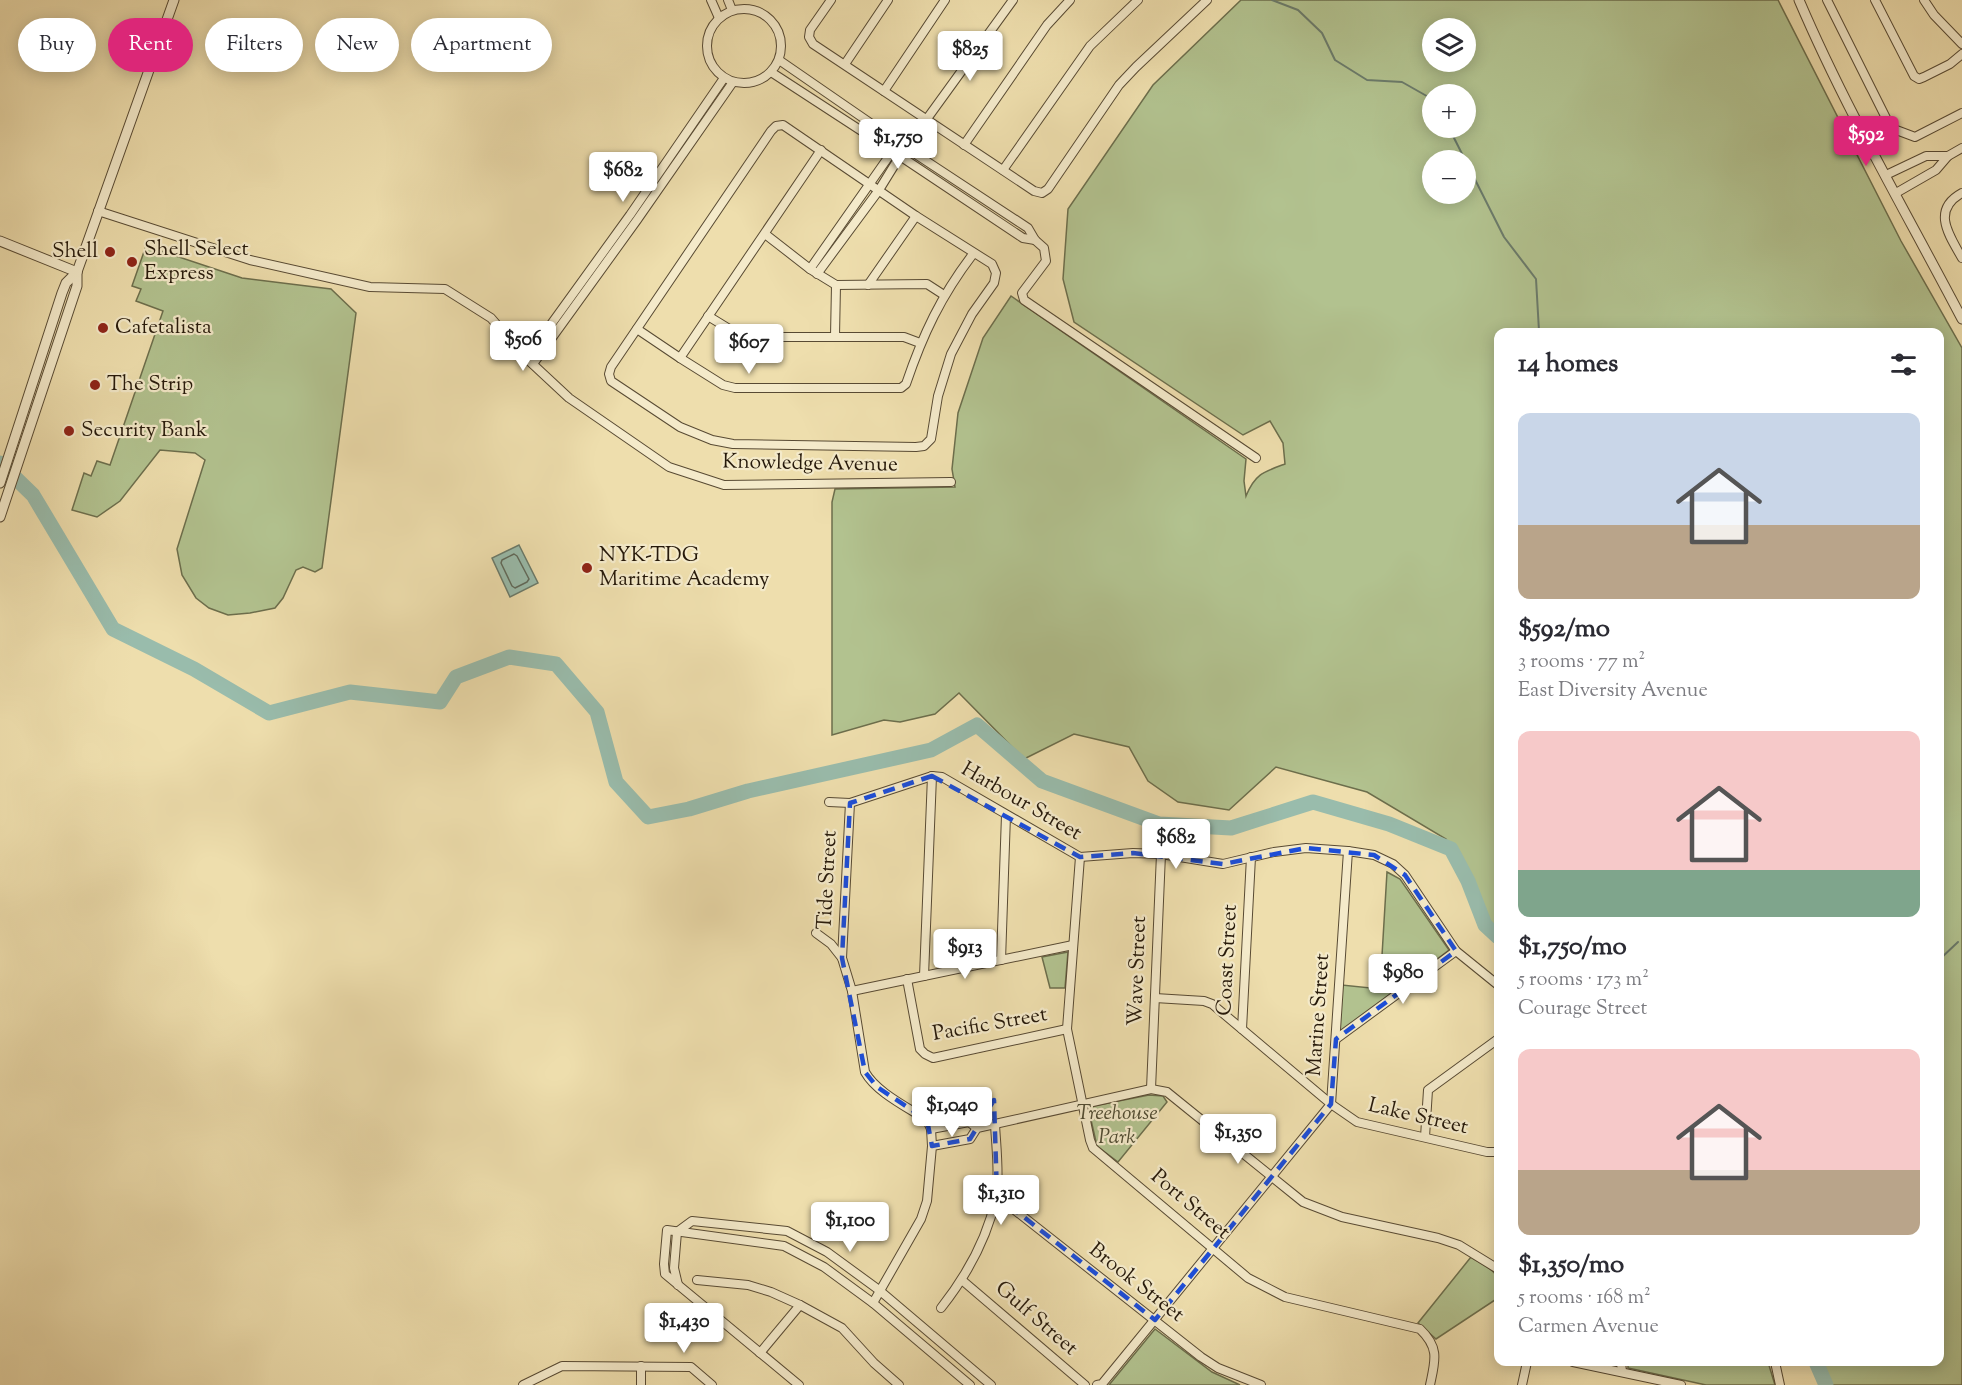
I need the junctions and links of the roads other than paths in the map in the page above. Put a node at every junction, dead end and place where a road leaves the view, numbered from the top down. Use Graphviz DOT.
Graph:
graph roads {
  1 [pos="174,0"];
  2 [pos="711,0"];
  3 [pos="728,0"];
  4 [pos="831,0"];
  5 [pos="888,0"];
  6 [pos="945,0"];
  7 [pos="1013,0"];
  8 [pos="1070,0"];
  9 [pos="1138,0"];
  10 [pos="1207,0"];
  11 [pos="1799,0"];
  12 [pos="1827,0"];
  13 [pos="1875,0"];
  14 [pos="1924,0"];
  15 [pos="732,10"];
  16 [pos="719,18"];
  17 [pos="1962,44"];
  18 [pos="1962,54"];
  19 [pos="779,60"];
  20 [pos="845,64"];
  21 [pos="771,72"];
  22 [pos="724,78"];
  23 [pos="733,82"];
  24 [pos="884,91"];
  25 [pos="1962,113"];
  26 [pos="926,121"];
  27 [pos="902,145"];
  28 [pos="964,145"];
  29 [pos="1962,148"];
  30 [pos="821,150"];
  31 [pos="896,153"];
  32 [pos="1948,156"];
  33 [pos="1003,170"];
  34 [pos="1886,175"];
  35 [pos="870,183"];
  36 [pos="879,190"];
  37 [pos="1896,193"];
  38 [pos="1962,193"];
  39 [pos="98,211"];
  40 [pos="916,216"];
  41 [pos="765,234"];
  42 [pos="1035,240"];
  43 [pos="0,241"];
  44 [pos="1958,242"];
  45 [pos="973,254"];
  46 [pos="1962,258"];
  47 [pos="810,269"];
  48 [pos="77,272"];
  49 [pos="817,274"];
  50 [pos="836,285"];
  51 [pos="868,285"];
  52 [pos="944,295"];
  53 [pos="708,316"];
  54 [pos="1962,319"];
  55 [pos="637,329"];
  56 [pos="835,336"];
  57 [pos="920,343"];
  58 [pos="525,357"];
  59 [pos="680,357"];
  60 [pos="533,364"];
  61 [pos="17,431"];
  62 [pos="28,434"];
  63 [pos="1256,458"];
  64 [pos="951,482"];
  65 [pos="0,483"];
  66 [pos="0,517"];
  67 [pos="932,776"];
  68 [pos="829,802"];
  69 [pos="850,803"];
  70 [pos="1006,815"];
  71 [pos="1348,851"];
  72 [pos="1161,854"];
  73 [pos="1080,857"];
  74 [pos="1251,857"];
  75 [pos="816,933"];
  76 [pos="1073,945"];
  77 [pos="1456,951"];
  78 [pos="842,958"];
  79 [pos="1001,960"];
  80 [pos="924,976"];
  81 [pos="907,979"];
  82 [pos="1494,982"];
  83 [pos="852,991"];
  84 [pos="1155,998"];
  85 [pos="1067,1029"];
  86 [pos="1242,1029"];
  87 [pos="1336,1039"];
  88 [pos="1494,1042"];
  89 [pos="1151,1089"];
  90 [pos="1082,1104"];
  91 [pos="1331,1104"];
  92 [pos="995,1124"];
  93 [pos="977,1128"];
  94 [pos="931,1129"];
  95 [pos="1425,1137"];
  96 [pos="932,1146"];
  97 [pos="1494,1152"];
  98 [pos="1274,1176"];
  99 [pos="997,1196"];
  100 [pos="677,1232"];
  101 [pos="1213,1249"];
  102 [pos="1494,1267"];
  103 [pos="697,1280"];
  104 [pos="963,1281"];
  105 [pos="678,1285"];
  106 [pos="879,1290"];
  107 [pos="873,1303"];
  108 [pos="800,1305"];
  109 [pos="941,1308"];
  110 [pos="1155,1320"];
  111 [pos="760,1353"];
  112 [pos="641,1366"];
  113 [pos="1526,1366"];
  114 [pos="1593,1366"];
  115 [pos="1621,1366"];
  116 [pos="1776,1366"];
  117 [pos="1622,1372"];
  118 [pos="523,1385"];
  119 [pos="641,1385"];
  120 [pos="712,1385"];
  121 [pos="799,1385"];
  122 [pos="899,1385"];
  123 [pos="970,1385"];
  124 [pos="991,1385"];
  125 [pos="1085,1385"];
  126 [pos="1097,1385"];
  127 [pos="1261,1385"];
  128 [pos="1430,1385"];
  129 [pos="1522,1385"];
  130 [pos="1681,1385"];
  131 [pos="1780,1385"];
  1 -- 39 [label="street"];
  2 -- 16 [label="street"];
  3 -- 15 [label="street"];
  4 -- 20 [label="street"];
  5 -- 20 [label="street"];
  6 -- 24 [label="street"];
  7 -- 26 [label="street"];
  8 -- 28 [label="street"];
  9 -- 33 [label="street"];
  10 -- 33 [label="street"];
  11 -- 34 [label="street"];
  12 -- 25 [label="street"];
  13 -- 18 [label="street"];
  14 -- 17 [label="street"];
  15 -- 16 [label="street"];
  15 -- 19 [label="street"];
  16 -- 22 [label="street"];
  19 -- 21 [label="street"];
  19 -- 27 [label="street"];
  20 -- 24 [label="street"];
  21 -- 23 [label="street"];
  21 -- 31 [label="street"];
  22 -- 23 [label="street"];
  22 -- 58 [label="street"];
  23 -- 60 [label="street"];
  24 -- 26 [label="street"];
  26 -- 27 [label="street"];
  26 -- 28 [label="street"];
  27 -- 31 [label="street"];
  27 -- 42 [label="street"];
  28 -- 33 [label="street"];
  29 -- 32 [label="street"];
  30 -- 35 [label="street"];
  30 -- 41 [label="street"];
  30 -- 55 [label="street"];
  31 -- 35 [label="street"];
  31 -- 36 [label="street"];
  31 -- 42 [label="street"];
  32 -- 34 [label="street"];
  32 -- 37 [label="street"];
  34 -- 37 [label="street"];
  35 -- 36 [label="street"];
  35 -- 47 [label="street"];
  36 -- 40 [label="street"];
  36 -- 49 [label="street"];
  37 -- 54 [label="street"];
  38 -- 44 [label="street"];
  39 -- 48 [label="street"];
  39 -- 58 [label="street, Knowledge Avenue"];
  40 -- 45 [label="street"];
  40 -- 51 [label="street"];
  41 -- 47 [label="street"];
  41 -- 53 [label="street"];
  42 -- 63 [label="street"];
  43 -- 48 [label="street"];
  44 -- 46 [label="street"];
  45 -- 52 [label="street"];
  45 -- 55 [label="street"];
  47 -- 49 [label="street"];
  48 -- 61 [label="street"];
  48 -- 62 [label="street"];
  49 -- 50 [label="street"];
  50 -- 51 [label="street"];
  50 -- 56 [label="street"];
  51 -- 52 [label="street"];
  52 -- 57 [label="street"];
  53 -- 56 [label="street"];
  53 -- 59 [label="street"];
  55 -- 59 [label="street"];
  56 -- 57 [label="street"];
  57 -- 59 [label="street"];
  58 -- 60 [label="street, Knowledge Avenue"];
  60 -- 64 [label="street, Knowledge Avenue"];
  61 -- 62 [label="street"];
  61 -- 65 [label="street"];
  62 -- 66 [label="street"];
  67 -- 69 [label="street, Harbour Street"];
  67 -- 70 [label="street, Harbour Street"];
  67 -- 80 [label="street"];
  68 -- 69 [label="street, Harbour Street"];
  69 -- 78 [label="street, Tide Street"];
  70 -- 73 [label="street, Harbour Street"];
  70 -- 79 [label="street"];
  71 -- 74 [label="street, Harbour Street"];
  71 -- 77 [label="street, Harbour Street"];
  71 -- 87 [label="street, Marine Street"];
  72 -- 73 [label="street, Harbour Street"];
  72 -- 74 [label="street, Harbour Street"];
  72 -- 84 [label="street, Wave Street"];
  73 -- 76 [label="street, Port Street"];
  74 -- 86 [label="street, Coast Street"];
  75 -- 78 [label="street"];
  76 -- 79 [label="street"];
  76 -- 85 [label="street, Port Street"];
  77 -- 82 [label="street, Harbour Street"];
  77 -- 87 [label="street"];
  78 -- 83 [label="street"];
  79 -- 80 [label="street"];
  80 -- 81 [label="street"];
  81 -- 83 [label="street"];
  81 -- 85 [label="street, Pacific Street"];
  83 -- 94 [label="street"];
  84 -- 86 [label="street, Lake Street"];
  84 -- 89 [label="street, Wave Street"];
  85 -- 90 [label="street, Port Street"];
  86 -- 91 [label="street, Lake Street"];
  87 -- 91 [label="street, Marine Street"];
  88 -- 95 [label="street"];
  89 -- 90 [label="street"];
  89 -- 98 [label="street"];
  90 -- 92 [label="street"];
  90 -- 101 [label="street, Port Street"];
  91 -- 95 [label="street, Lake Street"];
  91 -- 98 [label="street, Marine Street"];
  92 -- 93 [label="street"];
  92 -- 99 [label="street"];
  93 -- 94 [label="street"];
  93 -- 96 [label="street"];
  94 -- 96 [label="street"];
  95 -- 97 [label="street, Lake Street"];
  96 -- 106 [label="street"];
  98 -- 101 [label="street, Marine Street"];
  98 -- 102 [label="street"];
  99 -- 104 [label="street"];
  99 -- 110 [label="street, Brook Street"];
  100 -- 105 [label="street"];
  100 -- 105 [label="street"];
  100 -- 106 [label="street"];
  100 -- 107 [label="street"];
  101 -- 110 [label="street, Marine Street"];
  101 -- 128 [label="street, Port Street"];
  103 -- 108 [label="street"];
  104 -- 109 [label="street"];
  104 -- 125 [label="street, Gulf Street"];
  105 -- 111 [label="street"];
  106 -- 107 [label="street"];
  106 -- 124 [label="street"];
  107 -- 123 [label="street"];
  108 -- 111 [label="street"];
  108 -- 122 [label="street"];
  110 -- 126 [label="street, Marine Street"];
  110 -- 127 [label="street, Brook Street"];
  111 -- 121 [label="street"];
  112 -- 118 [label="street"];
  112 -- 119 [label="street"];
  112 -- 120 [label="street"];
  113 -- 129 [label="street"];
  114 -- 117 [label="street"];
  115 -- 117 [label="street"];
  116 -- 131 [label="street"];
  117 -- 130 [label="street"];
}
